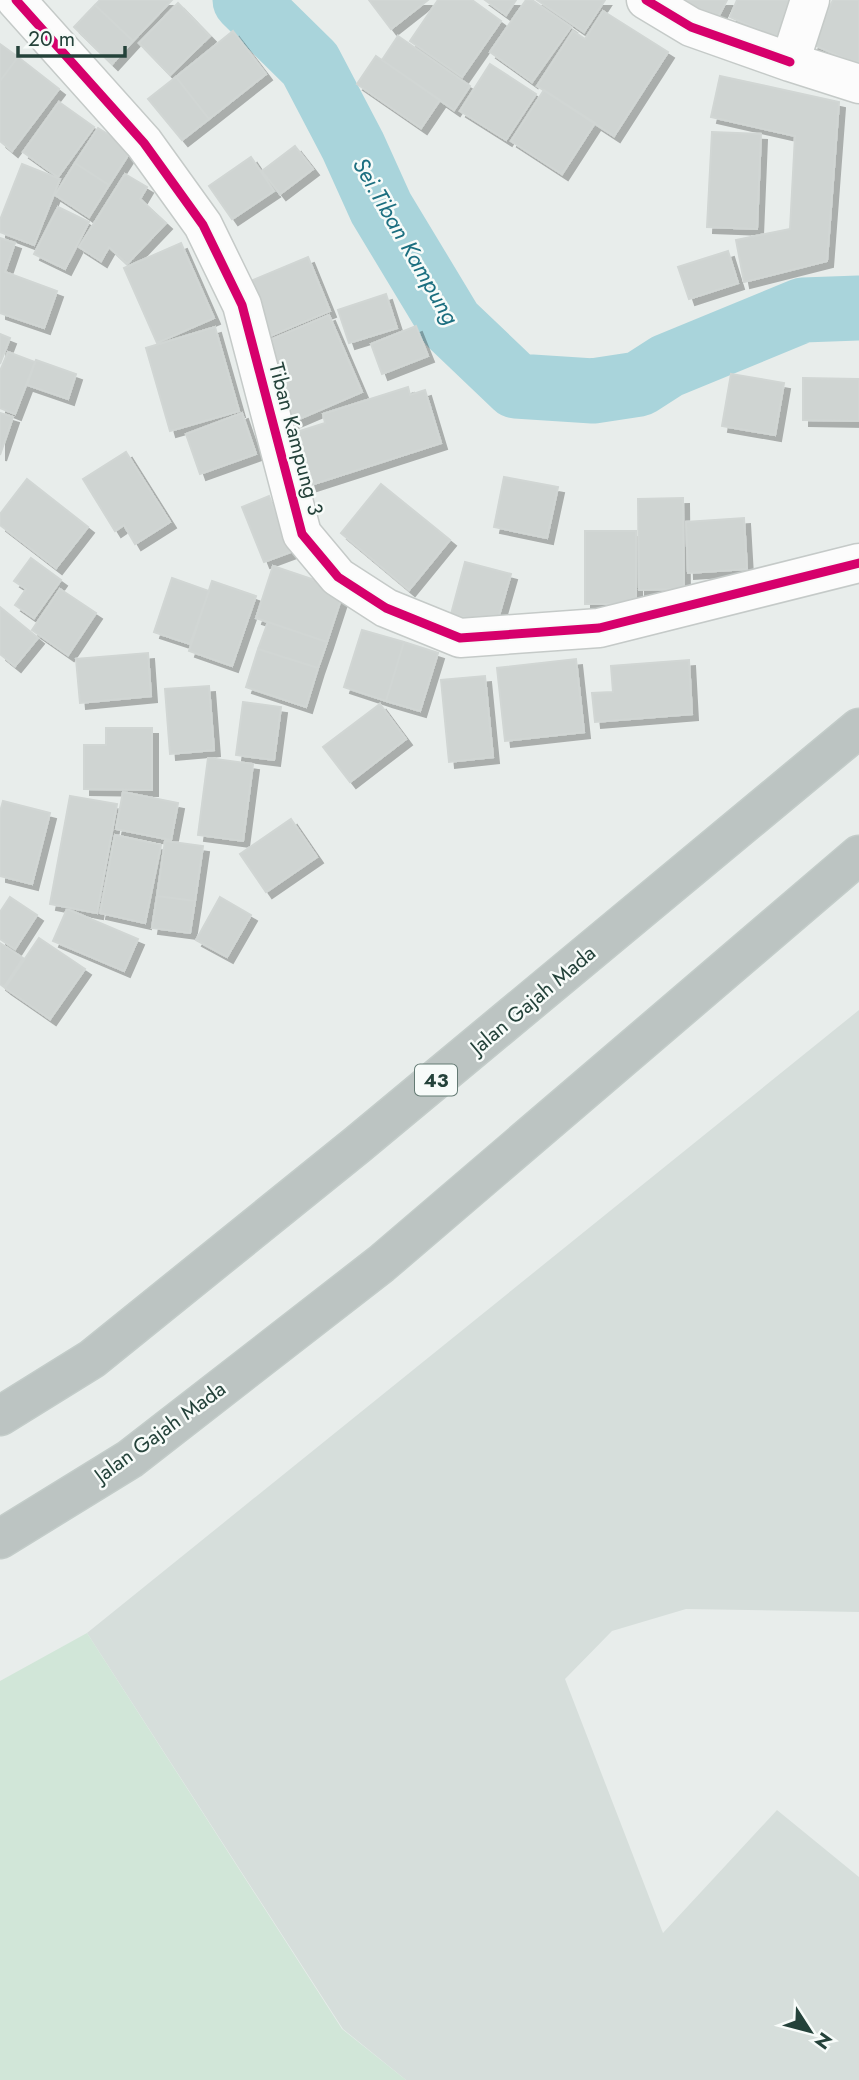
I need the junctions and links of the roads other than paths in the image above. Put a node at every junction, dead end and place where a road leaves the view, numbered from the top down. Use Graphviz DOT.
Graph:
graph roads {
  1 [pos="16,0"];
  2 [pos="646,0"];
  3 [pos="810,0"];
  4 [pos="790,62"];
  5 [pos="859,84"];
  6 [pos="859,564"];
  7 [pos="859,728"];
  8 [pos="859,855"];
  9 [pos="0,1416"];
  10 [pos="0,1538"];
  1 -- 6 [label="street, Tiban Kampung 3"];
  2 -- 4 [label="street"];
  3 -- 4 [label="street"];
  4 -- 5 [label="street"];
  7 -- 9 [label="highway, Jalan Gajah Mada / 43"];
  8 -- 10 [label="highway, Jalan Gajah Mada"];
}
